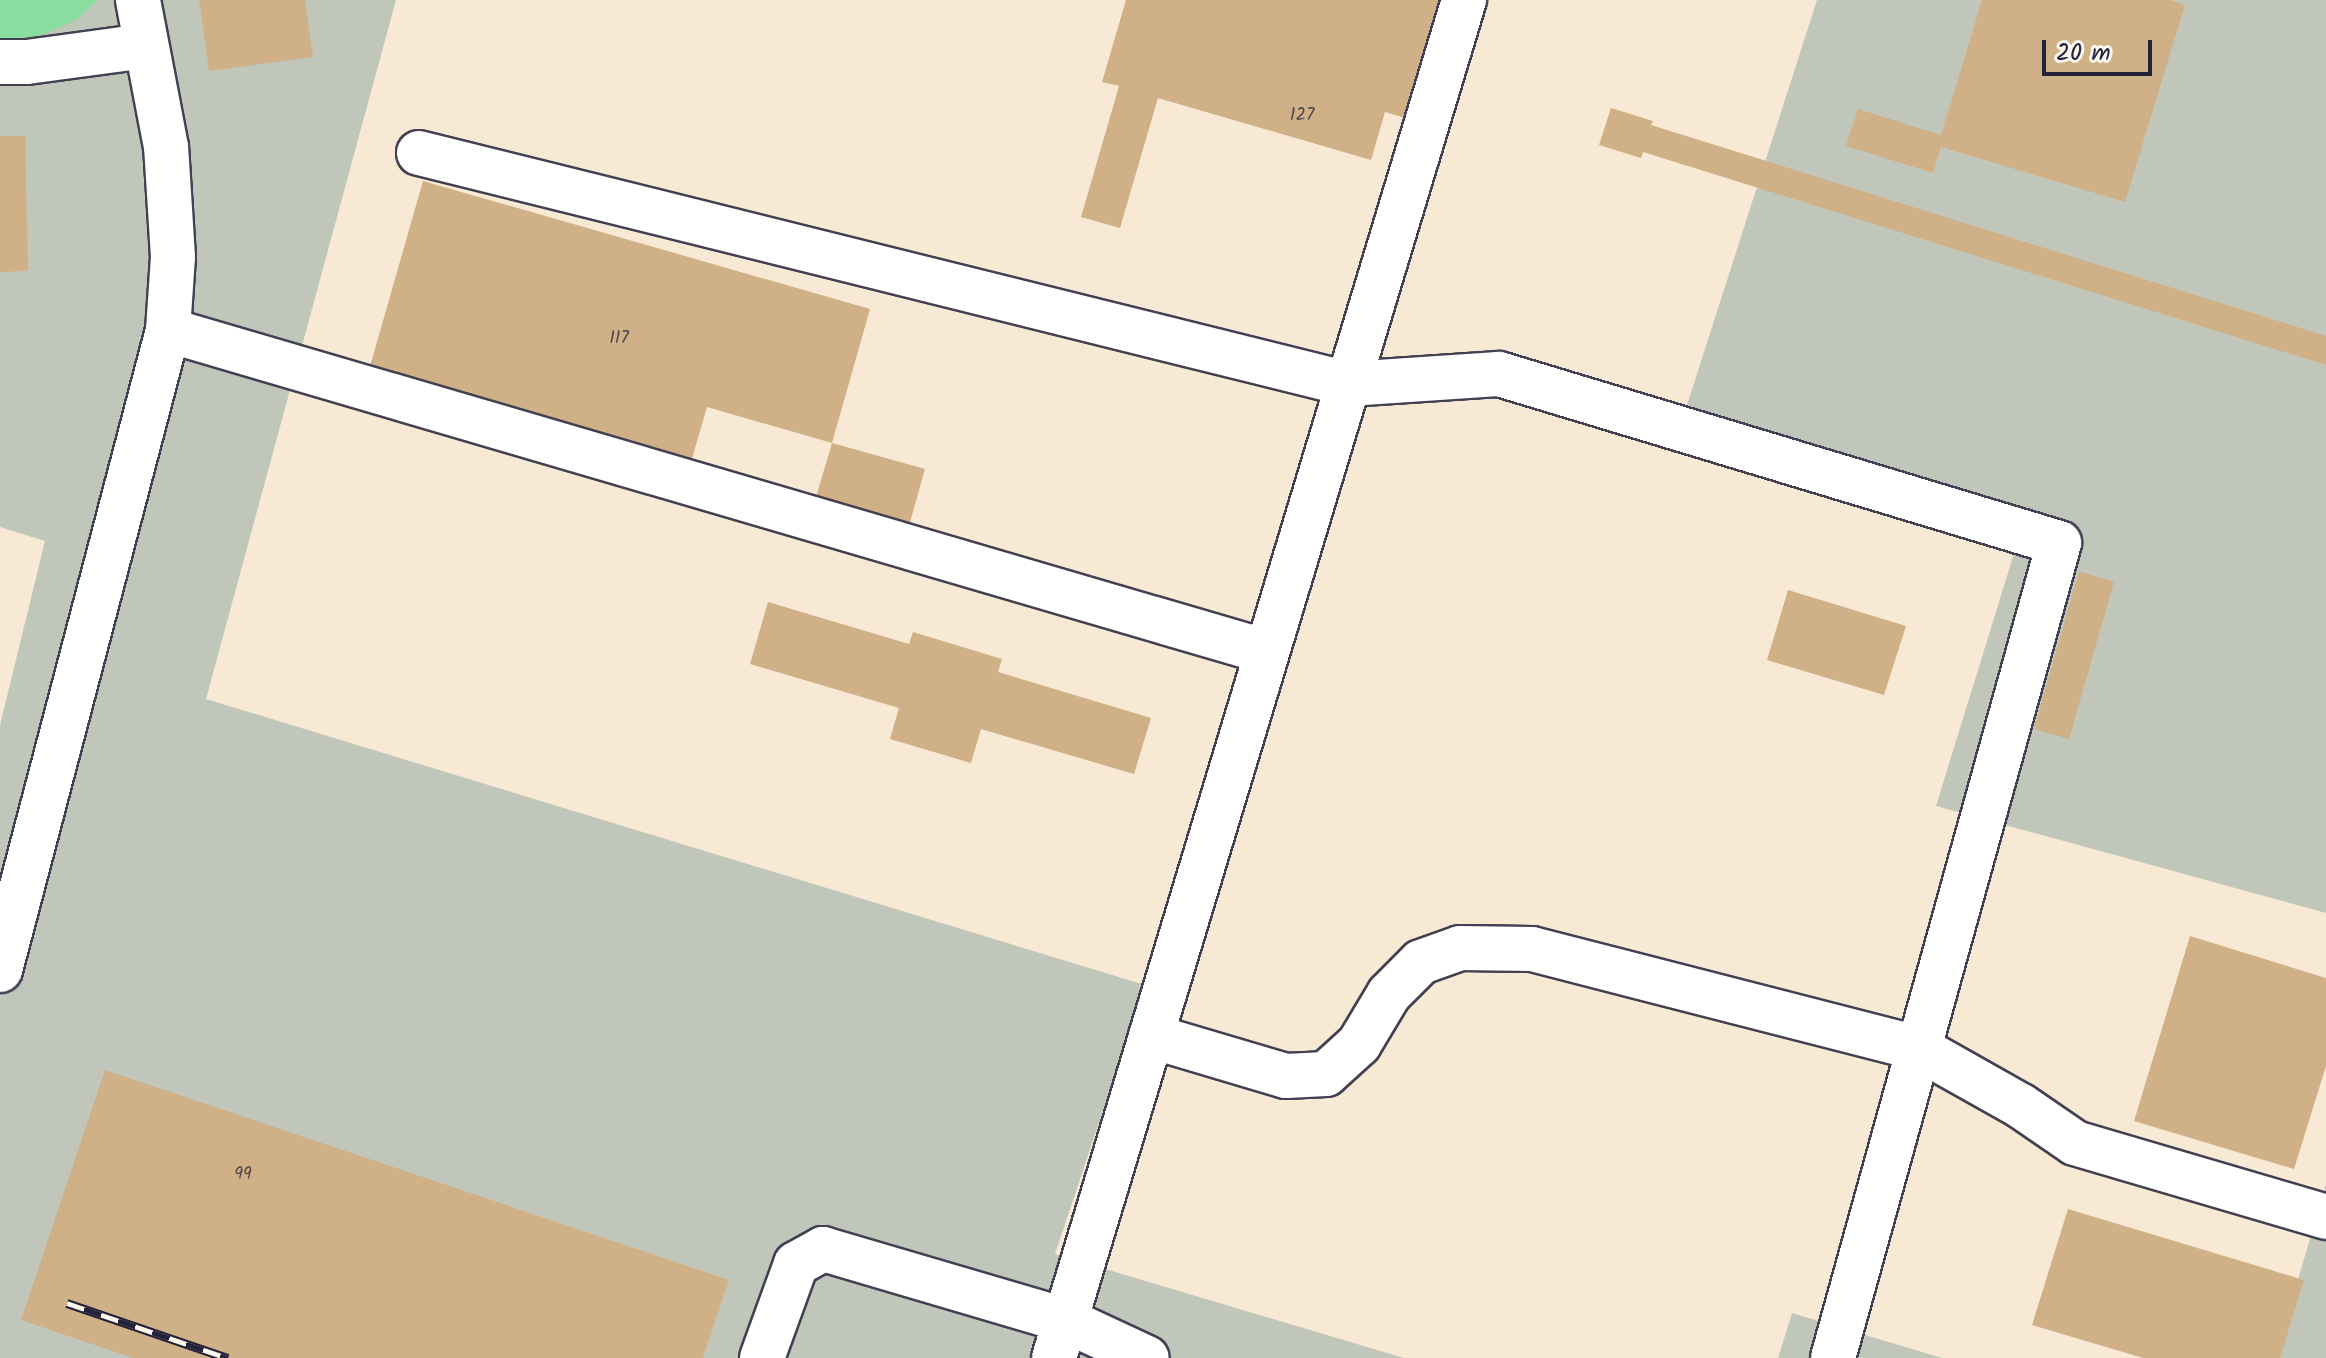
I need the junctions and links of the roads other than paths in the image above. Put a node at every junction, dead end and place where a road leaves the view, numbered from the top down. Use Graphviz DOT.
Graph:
graph roads {
  1 [pos="138,0"];
  2 [pos="1464,0"];
  3 [pos="146,46"];
  4 [pos="0,62"];
  5 [pos="419,153"];
  6 [pos="168,330"];
  7 [pos="1348,384"];
  8 [pos="1267,652"];
  9 [pos="0,970"];
  10 [pos="1151,1036"];
  11 [pos="1918,1048"];
  12 [pos="2326,1217"];
  13 [pos="1060,1339"];
  14 [pos="762,1358"];
  15 [pos="1147,1358"];
  16 [pos="1833,1358"];
  1 -- 3 [label="street"];
  2 -- 7 [label="street"];
  3 -- 4 [label="street"];
  3 -- 6 [label="street"];
  5 -- 7 [label="street"];
  6 -- 8 [label="street"];
  6 -- 9 [label="street"];
  7 -- 8 [label="street"];
  7 -- 11 [label="street"];
  8 -- 10 [label="street"];
  10 -- 11 [label="street"];
  10 -- 13 [label="street"];
  11 -- 12 [label="street"];
  11 -- 16 [label="street"];
  13 -- 14 [label="street"];
  13 -- 15 [label="street"];
}
